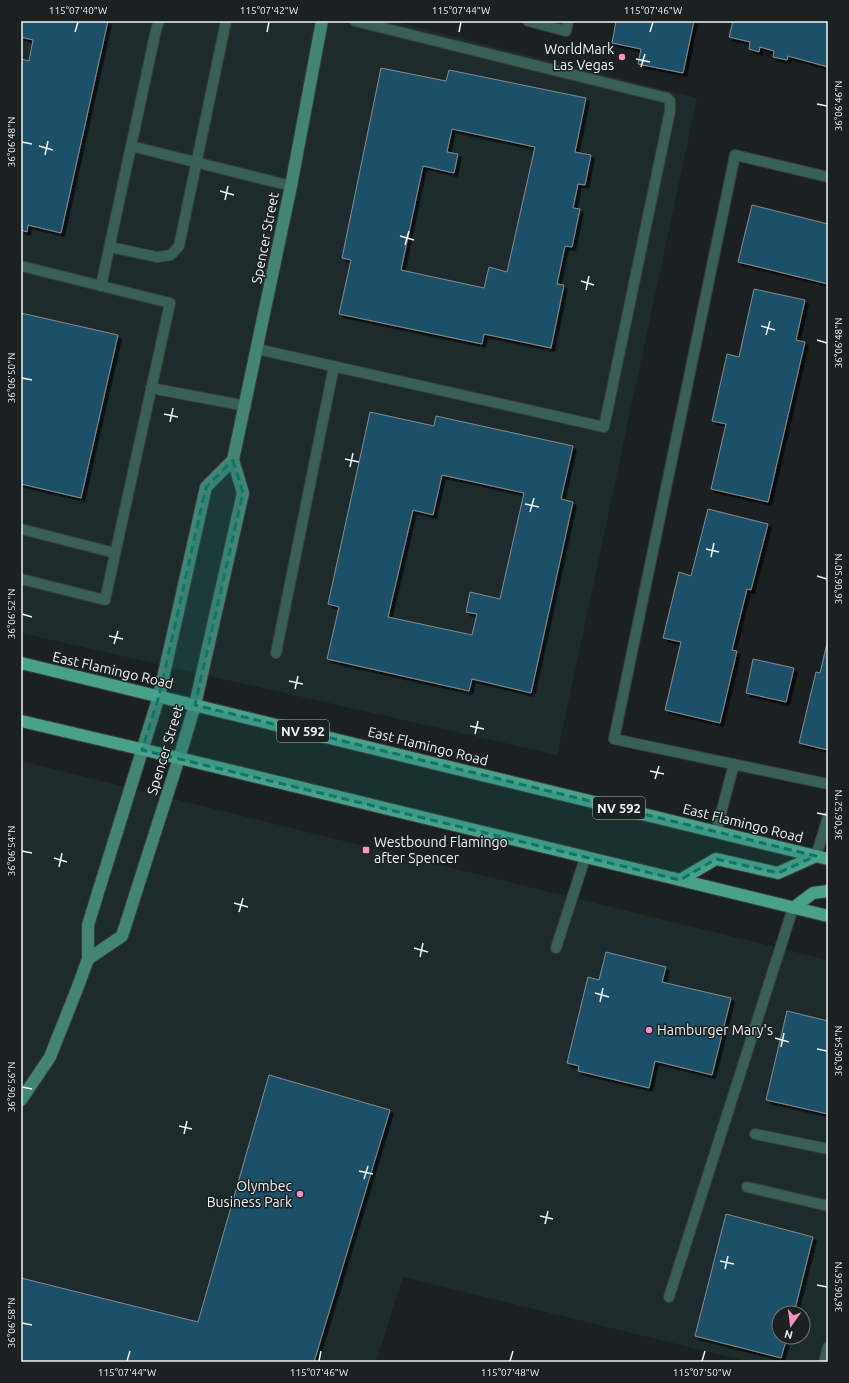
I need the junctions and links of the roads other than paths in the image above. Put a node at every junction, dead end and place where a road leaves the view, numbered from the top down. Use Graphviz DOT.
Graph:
graph roads {
  1 [pos="159,21"];
  2 [pos="226,21"];
  3 [pos="322,21"];
  4 [pos="355,21"];
  5 [pos="528,21"];
  6 [pos="568,21"];
  7 [pos="131,146"];
  8 [pos="197,163"];
  9 [pos="828,177"];
  10 [pos="290,186"];
  11 [pos="110,247"];
  12 [pos="21,266"];
  13 [pos="101,286"];
  14 [pos="257,349"];
  15 [pos="334,366"];
  16 [pos="151,388"];
  17 [pos="246,406"];
  18 [pos="234,460"];
  19 [pos="21,529"];
  20 [pos="116,553"];
  21 [pos="21,579"];
  22 [pos="276,653"];
  23 [pos="21,663"];
  24 [pos="159,696"];
  25 [pos="195,705"];
  26 [pos="21,721"];
  27 [pos="142,750"];
  28 [pos="180,758"];
  29 [pos="734,764"];
  30 [pos="828,784"];
  31 [pos="828,817"];
  32 [pos="716,832"];
  33 [pos="585,858"];
  34 [pos="822,858"];
  35 [pos="680,880"];
  36 [pos="828,891"];
  37 [pos="793,908"];
  38 [pos="828,916"];
  39 [pos="556,948"];
  40 [pos="88,959"];
  41 [pos="21,1100"];
  42 [pos="755,1134"];
  43 [pos="828,1149"];
  44 [pos="747,1187"];
  45 [pos="828,1206"];
  46 [pos="669,1297"];
  47 [pos="828,1347"];
  48 [pos="824,1362"];
  1 -- 7 [label="lane"];
  2 -- 8 [label="lane"];
  3 -- 10 [label="street, Spencer Street"];
  4 -- 15 [label="lane"];
  5 -- 6 [label="lane"];
  7 -- 8 [label="lane"];
  7 -- 11 [label="lane"];
  8 -- 10 [label="lane"];
  8 -- 11 [label="lane"];
  9 -- 29 [label="lane"];
  10 -- 14 [label="street, Spencer Street"];
  11 -- 13 [label="lane"];
  12 -- 13 [label="lane"];
  13 -- 16 [label="lane"];
  14 -- 15 [label="lane"];
  14 -- 17 [label="street, Spencer Street"];
  15 -- 22 [label="lane"];
  16 -- 17 [label="lane"];
  16 -- 20 [label="lane"];
  17 -- 18 [label="street, Spencer Street"];
  18 -- 24 [label="street, Spencer Street"];
  18 -- 25 [label="street, Spencer Street"];
  19 -- 20 [label="lane"];
  20 -- 21 [label="lane"];
  23 -- 24 [label="main road, East Flamingo Road / NV 592"];
  24 -- 25 [label="main road, East Flamingo Road / NV 592"];
  24 -- 27 [label="street, Spencer Street"];
  25 -- 28 [label="street, Spencer Street"];
  25 -- 32 [label="main road, East Flamingo Road / NV 592"];
  26 -- 27 [label="main road"];
  27 -- 28 [label="main road"];
  27 -- 40 [label="street, Spencer Street"];
  28 -- 33 [label="main road"];
  28 -- 40 [label="street, Spencer Street"];
  29 -- 30 [label="lane"];
  29 -- 32 [label="lane"];
  31 -- 34 [label="lane"];
  32 -- 34 [label="main road, East Flamingo Road / NV 592"];
  33 -- 35 [label="main road"];
  33 -- 39 [label="lane"];
  34 -- 35 [label="main road"];
  35 -- 37 [label="main road"];
  36 -- 37 [label="main road"];
  37 -- 38 [label="main road"];
  37 -- 46 [label="lane"];
  40 -- 41 [label="street, Spencer Street"];
  42 -- 43 [label="lane"];
  44 -- 45 [label="lane"];
  47 -- 48 [label="lane"];
}
